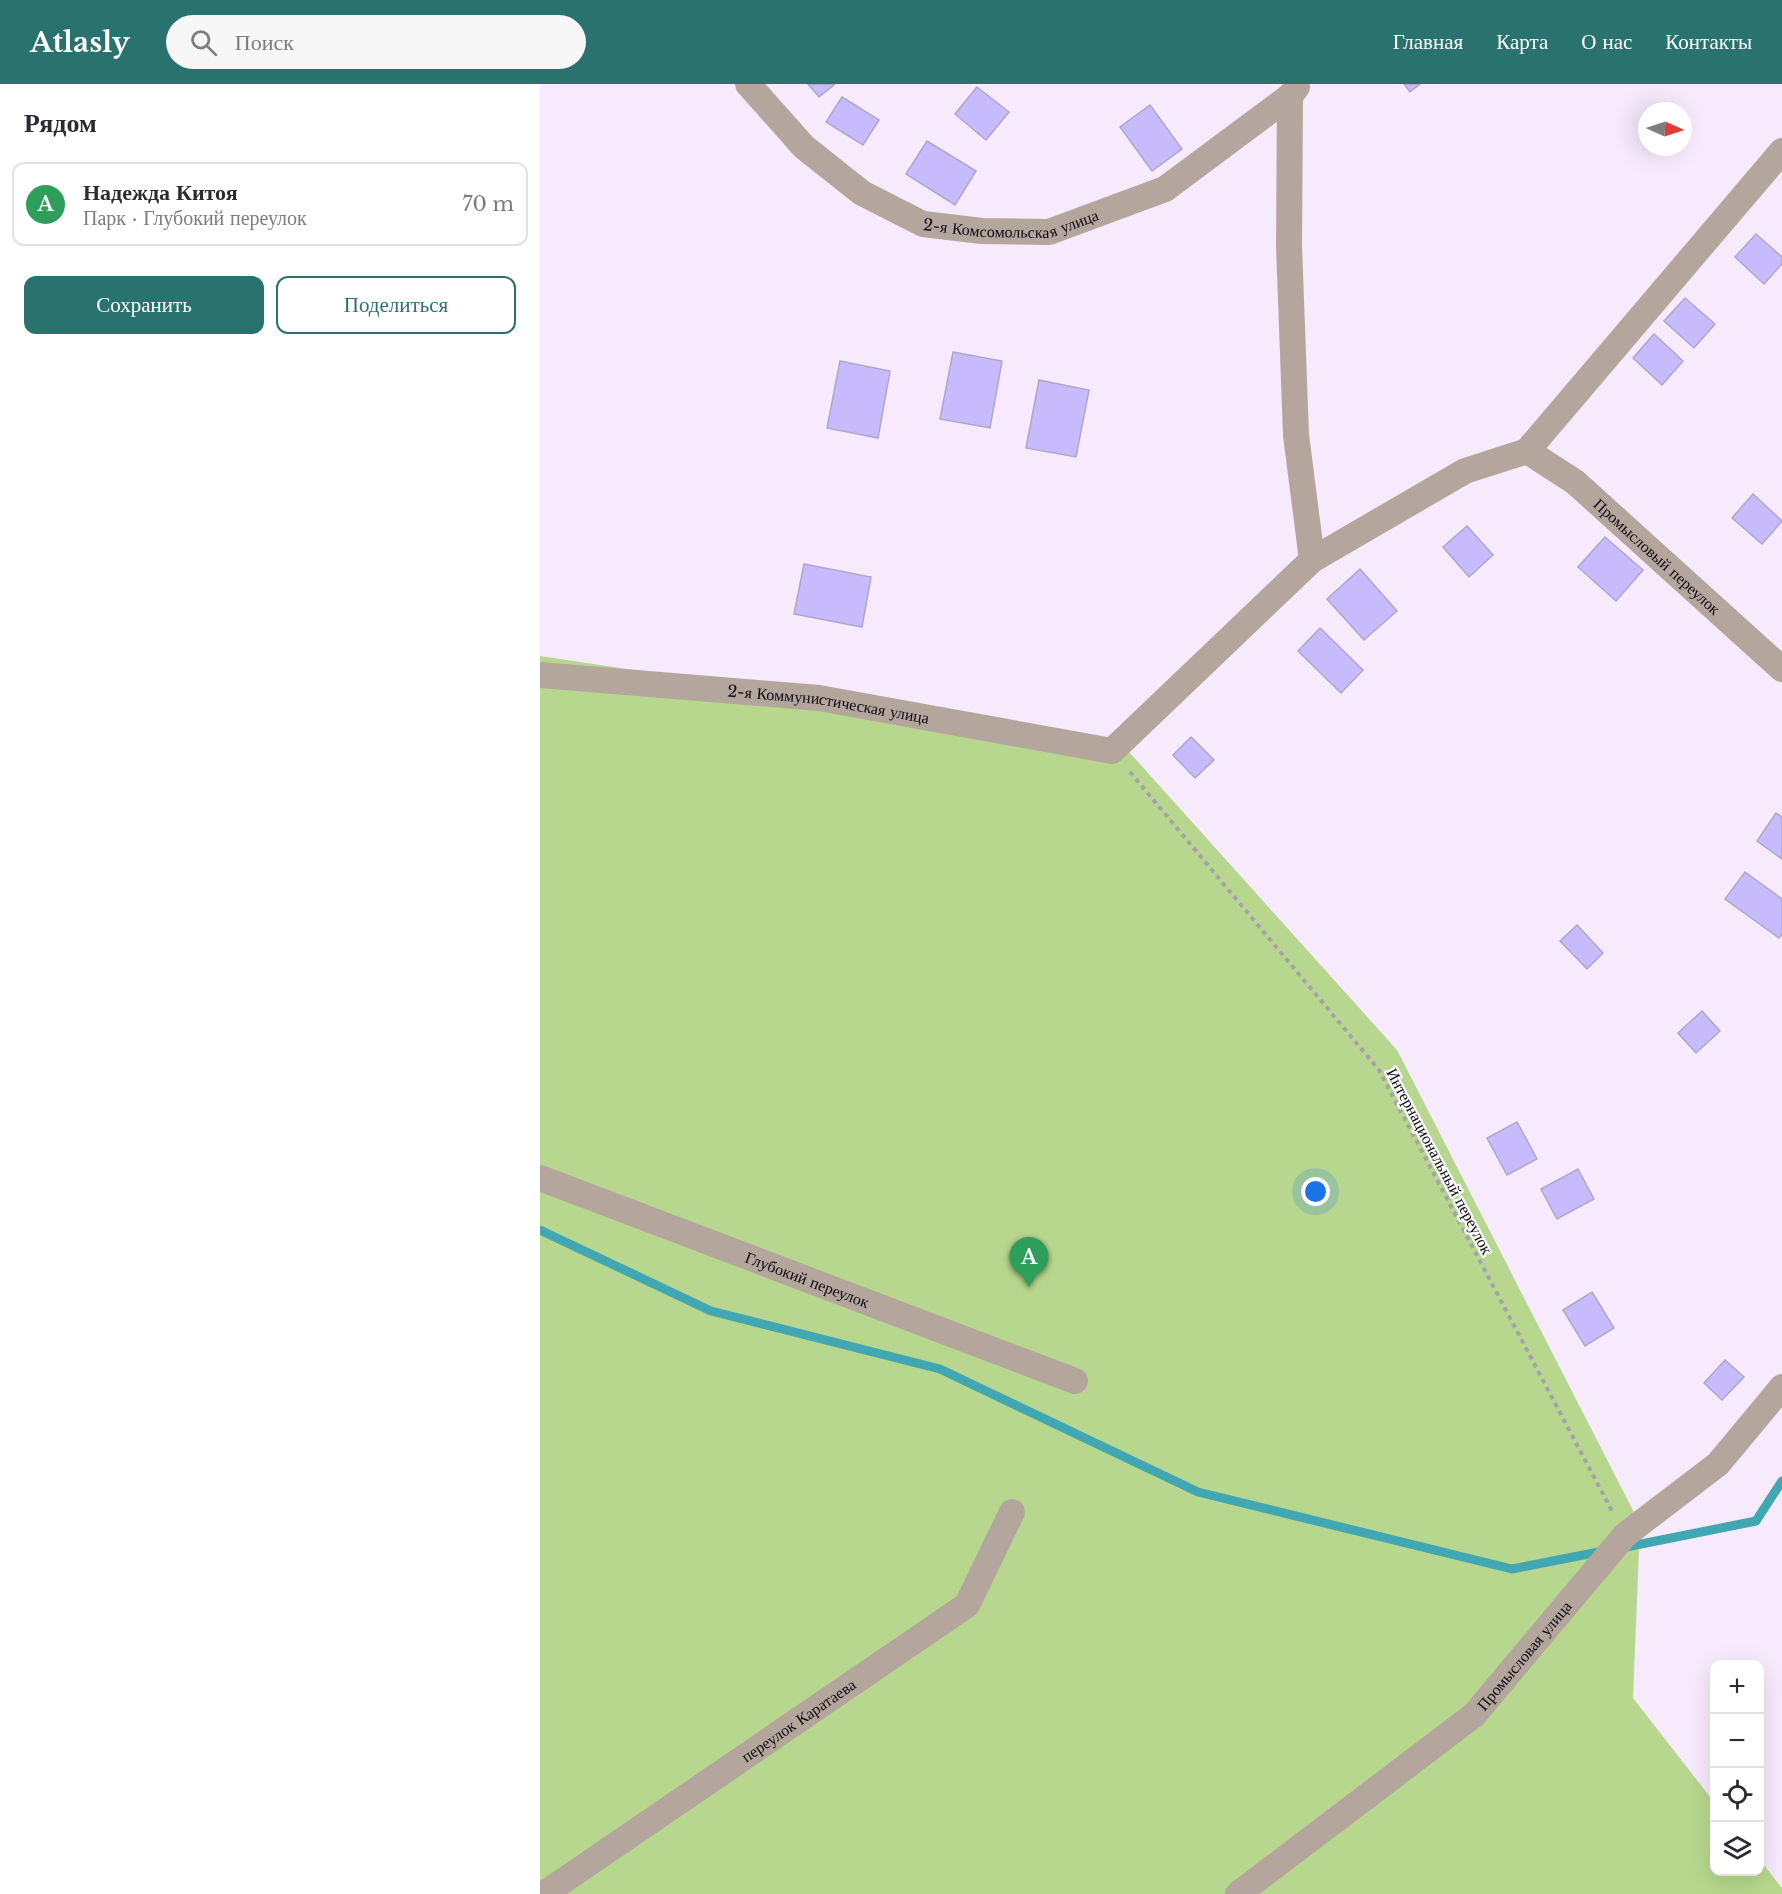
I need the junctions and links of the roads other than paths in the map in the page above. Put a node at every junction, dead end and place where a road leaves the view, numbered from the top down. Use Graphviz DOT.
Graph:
graph roads {
  1 [pos="748,84"];
  2 [pos="1294,90"];
  3 [pos="1782,151"];
  4 [pos="1527,451"];
  5 [pos="1312,560"];
  6 [pos="1782,669"];
  7 [pos="540,675"];
  8 [pos="540,1178"];
  9 [pos="1075,1381"];
  10 [pos="1782,1387"];
  11 [pos="1012,1512"];
  12 [pos="544,1894"];
  13 [pos="1238,1894"];
  1 -- 2 [label="street, 2-я Комсомольская улица"];
  2 -- 5 [label="street"];
  3 -- 4 [label="street"];
  4 -- 5 [label="street"];
  4 -- 6 [label="street, Промысловый переулок"];
  5 -- 7 [label="street, 2-я Коммунистическая улица"];
  8 -- 9 [label="street, Глубокий переулок"];
  10 -- 13 [label="street, Промысловая улица"];
  11 -- 12 [label="street, переулок Каратаева"];
}
